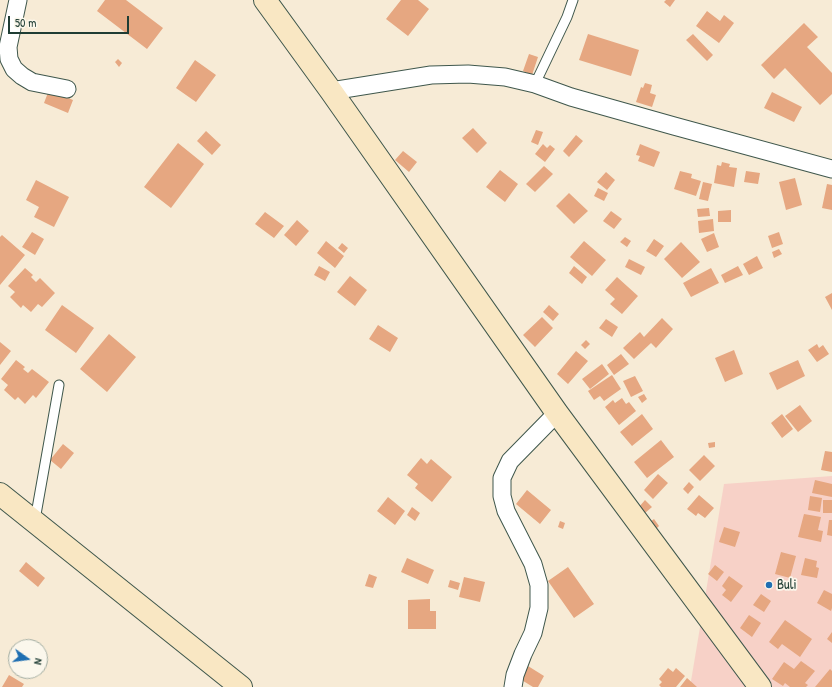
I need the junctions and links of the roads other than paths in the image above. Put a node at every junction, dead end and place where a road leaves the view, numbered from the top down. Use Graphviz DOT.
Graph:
graph roads {
  1 [pos="18,0"];
  2 [pos="265,0"];
  3 [pos="573,0"];
  4 [pos="535,84"];
  5 [pos="67,89"];
  6 [pos="331,91"];
  7 [pos="832,169"];
  8 [pos="59,385"];
  9 [pos="557,413"];
  10 [pos="4,500"];
  11 [pos="34,521"];
  12 [pos="241,687"];
  13 [pos="513,687"];
  14 [pos="760,687"];
  1 -- 5 [label="street"];
  2 -- 6 [label="street"];
  3 -- 4 [label="lane"];
  4 -- 6 [label="street"];
  4 -- 7 [label="street"];
  6 -- 9 [label="street"];
  8 -- 11 [label="lane"];
  9 -- 13 [label="street"];
  9 -- 14 [label="street"];
  10 -- 11 [label="street"];
  11 -- 12 [label="street"];
}
